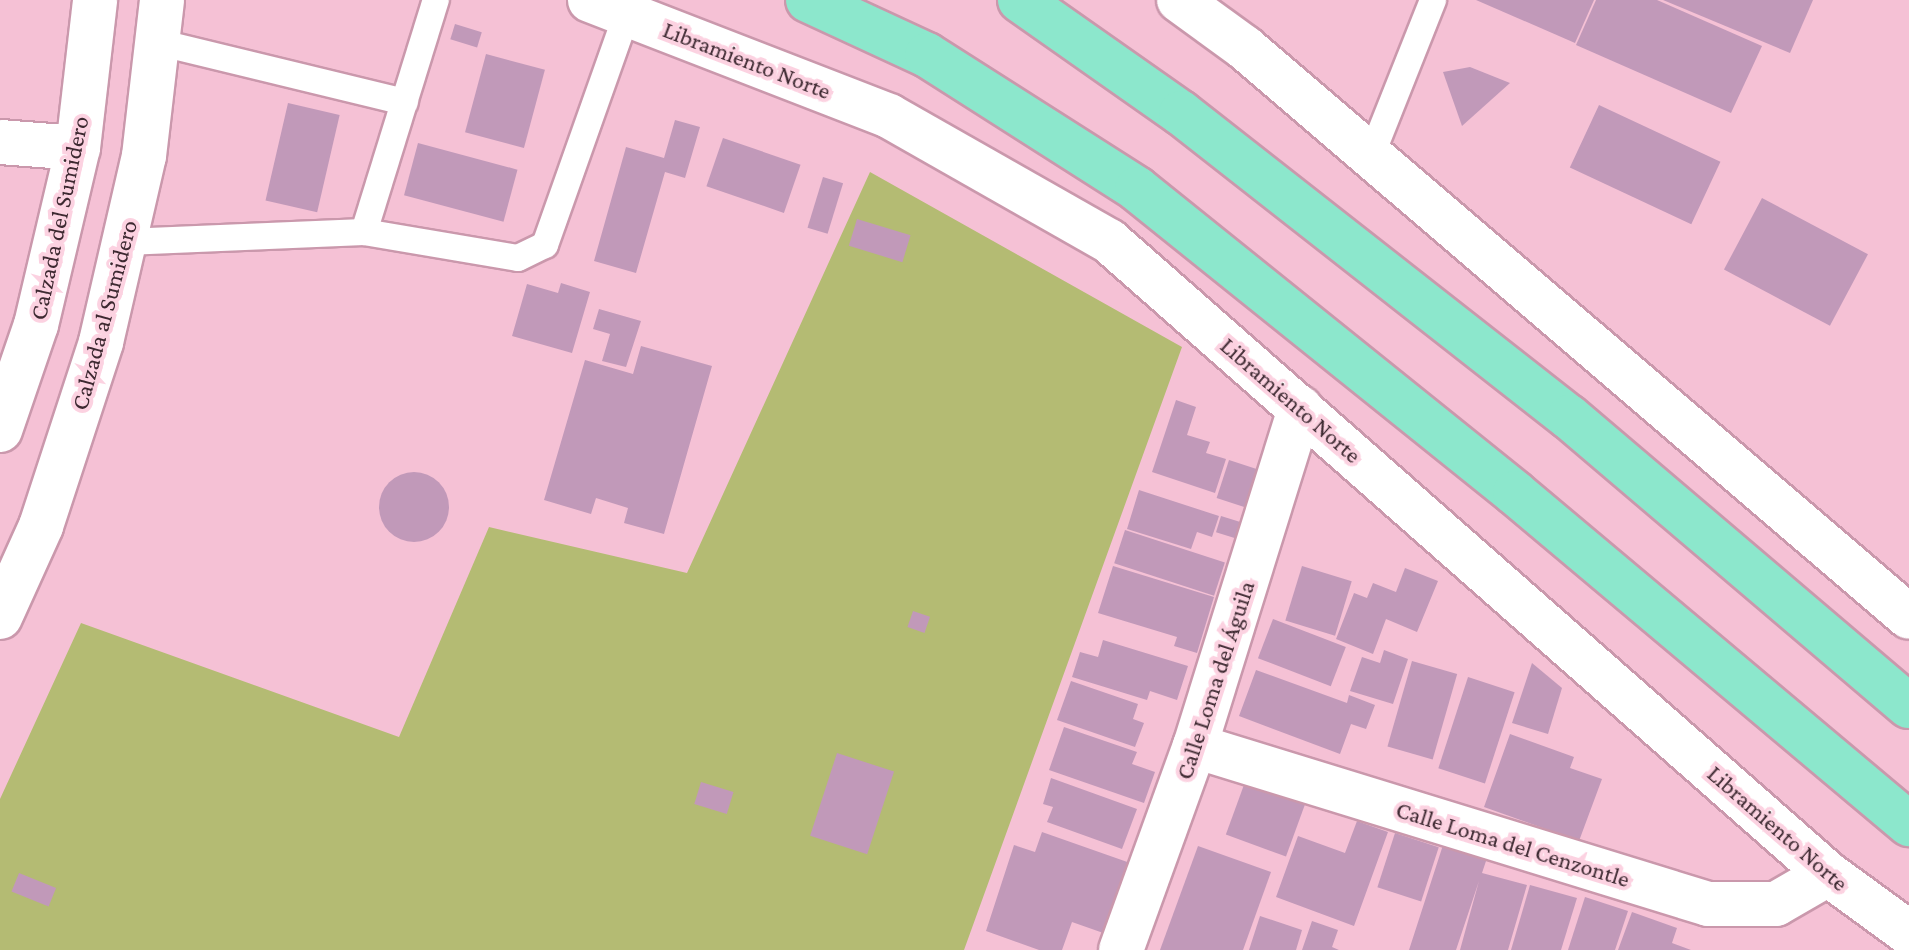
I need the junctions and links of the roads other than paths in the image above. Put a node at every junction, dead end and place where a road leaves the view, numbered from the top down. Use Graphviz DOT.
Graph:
graph roads {
  1 [pos="95,0"];
  2 [pos="436,0"];
  3 [pos="808,0"];
  4 [pos="1020,0"];
  5 [pos="1179,0"];
  6 [pos="1433,0"];
  7 [pos="608,6"];
  8 [pos="160,21"];
  9 [pos="405,102"];
  10 [pos="0,142"];
  11 [pos="78,148"];
  12 [pos="1371,156"];
  13 [pos="364,232"];
  14 [pos="125,242"];
  15 [pos="1300,408"];
  16 [pos="0,430"];
  17 [pos="0,617"];
  18 [pos="1909,617"];
  19 [pos="1909,706"];
  20 [pos="1195,746"];
  21 [pos="1909,824"];
  22 [pos="1828,874"];
  23 [pos="1909,933"];
  24 [pos="1121,950"];
  1 -- 11 [label="street, Calzada del Sumidero"];
  2 -- 9 [label="lane"];
  3 -- 21 [label="highway"];
  4 -- 19 [label="highway"];
  5 -- 12 [label="street"];
  6 -- 12 [label="lane"];
  7 -- 13 [label="lane"];
  7 -- 15 [label="street, Libramiento Norte"];
  8 -- 9 [label="lane"];
  8 -- 14 [label="street, Calzada al Sumidero"];
  9 -- 13 [label="lane"];
  10 -- 11 [label="street"];
  11 -- 16 [label="street, Calzada del Sumidero"];
  12 -- 18 [label="street"];
  13 -- 14 [label="lane"];
  14 -- 17 [label="street, Calzada al Sumidero"];
  15 -- 20 [label="street, Calle Loma del Águila"];
  15 -- 22 [label="street, Libramiento Norte"];
  20 -- 22 [label="street, Calle Loma del Cenzontle"];
  20 -- 24 [label="street, Calle Loma del Águila"];
  22 -- 23 [label="street, Libramiento Norte"];
}
